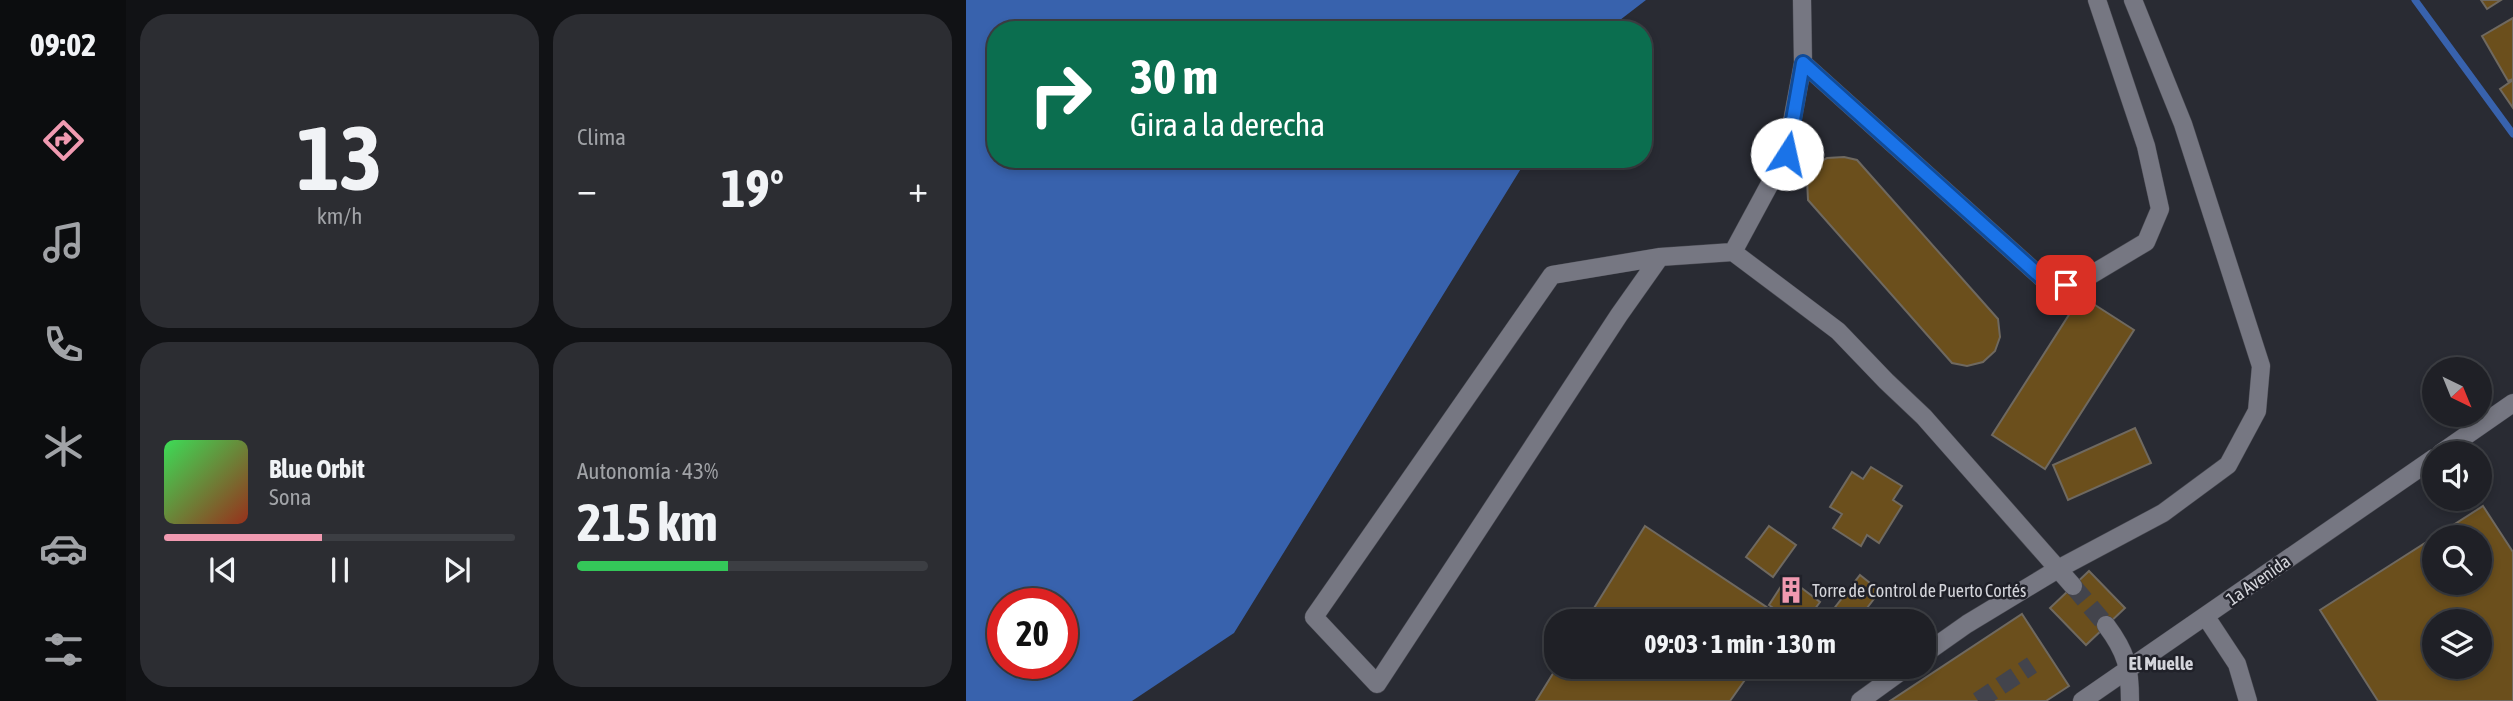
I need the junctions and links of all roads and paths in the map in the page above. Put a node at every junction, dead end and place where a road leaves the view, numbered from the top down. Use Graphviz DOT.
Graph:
graph roads {
  1 [pos="1802,0"];
  2 [pos="2097,0"];
  3 [pos="2133,0"];
  4 [pos="1803,63"];
  5 [pos="1733,252"];
  6 [pos="1660,257"];
  7 [pos="2513,403"];
  8 [pos="2458,441"];
  9 [pos="2422,466"];
  10 [pos="2058,569"];
  11 [pos="2073,586"];
  12 [pos="2206,617"];
  13 [pos="2106,625"];
  14 [pos="1936,646"];
  15 [pos="2130,669"];
  16 [pos="1891,679"];
  17 [pos="1860,701"];
  18 [pos="2082,701"];
  19 [pos="2130,701"];
  20 [pos="2248,701"];
  1 -- 4 [label="street"];
  2 -- 4 [label="street"];
  3 -- 10 [label="street"];
  4 -- 5 [label="street"];
  5 -- 6 [label="street"];
  5 -- 10 [label="street"];
  6 -- 6 [label="street"];
  7 -- 8 [label="street"];
  9 -- 12 [label="street, 1a Avenida"];
  10 -- 11 [label="street"];
  10 -- 14 [label="street"];
  12 -- 15 [label="street, 1a Avenida"];
  12 -- 20 [label="street"];
  13 -- 15 [label="street"];
  15 -- 18 [label="street, 1a Avenida"];
  15 -- 19 [label="street"];
  16 -- 17 [label="street"];
}
